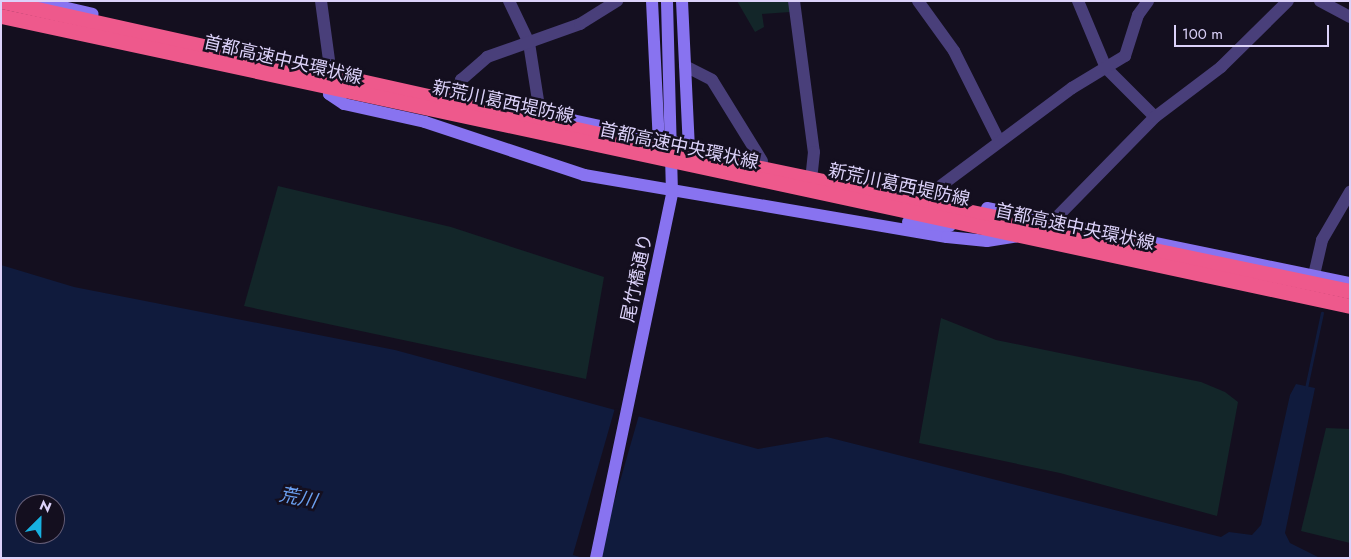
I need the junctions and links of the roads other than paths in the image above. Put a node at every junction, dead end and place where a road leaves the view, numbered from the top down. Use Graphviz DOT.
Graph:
graph roads {
  1 [pos="1,1"];
  2 [pos="37,1"];
  3 [pos="321,1"];
  4 [pos="509,1"];
  5 [pos="617,1"];
  6 [pos="652,1"];
  7 [pos="682,1"];
  8 [pos="794,1"];
  9 [pos="918,1"];
  10 [pos="1078,1"];
  11 [pos="1148,1"];
  12 [pos="1288,1"];
  13 [pos="1320,1"];
  14 [pos="667,3"];
  15 [pos="1,9"];
  16 [pos="1,16"];
  17 [pos="1350,17"];
  18 [pos="529,43"];
  19 [pos="685,66"];
  20 [pos="330,68"];
  21 [pos="1106,68"];
  22 [pos="328,82"];
  23 [pos="457,95"];
  24 [pos="540,113"];
  25 [pos="1156,117"];
  26 [pos="659,139"];
  27 [pos="999,141"];
  28 [pos="689,145"];
  29 [pos="659,153"];
  30 [pos="690,160"];
  31 [pos="762,161"];
  32 [pos="812,172"];
  33 [pos="672,192"];
  34 [pos="1350,192"];
  35 [pos="927,196"];
  36 [pos="1053,221"];
  37 [pos="1035,231"];
  38 [pos="1314,275"];
  39 [pos="1350,283"];
  40 [pos="1350,291"];
  41 [pos="1350,301"];
  42 [pos="1350,306"];
  43 [pos="596,558"];
  1 -- 40 [label="highway, 首都高速中央環状線"];
  2 -- 20 [label="main road, 新荒川葛西堤防線"];
  3 -- 20 [label="street"];
  4 -- 18 [label="street"];
  5 -- 18 [label="street"];
  6 -- 26 [label="main road"];
  7 -- 19 [label="main road"];
  8 -- 32 [label="street"];
  9 -- 27 [label="street"];
  10 -- 21 [label="street"];
  11 -- 21 [label="street"];
  12 -- 25 [label="street"];
  13 -- 17 [label="street"];
  14 -- 33 [label="main road, 尾竹橋通り"];
  15 -- 22 [label="main road, 新荒川葛西堤防線"];
  16 -- 42 [label="highway, 首都高速中央環状線"];
  18 -- 23 [label="street"];
  18 -- 24 [label="street"];
  19 -- 28 [label="main road"];
  19 -- 31 [label="street"];
  20 -- 22 [label="main road"];
  20 -- 23 [label="main road, 新荒川葛西堤防線"];
  21 -- 25 [label="street"];
  21 -- 27 [label="street"];
  22 -- 29 [label="main road, 新荒川葛西堤防線"];
  22 -- 33 [label="main road"];
  23 -- 24 [label="main road, 新荒川葛西堤防線"];
  24 -- 26 [label="main road, 新荒川葛西堤防線"];
  25 -- 36 [label="street"];
  26 -- 28 [label="main road, 新荒川葛西堤防線"];
  26 -- 29 [label="main road"];
  27 -- 35 [label="street"];
  28 -- 30 [label="main road"];
  28 -- 31 [label="main road, 新荒川葛西堤防線"];
  29 -- 30 [label="main road, 新荒川葛西堤防線"];
  30 -- 37 [label="main road, 新荒川葛西堤防線"];
  31 -- 32 [label="main road, 新荒川葛西堤防線"];
  32 -- 35 [label="main road, 新荒川葛西堤防線"];
  33 -- 37 [label="main road"];
  33 -- 43 [label="main road, 尾竹橋通り"];
  34 -- 38 [label="street"];
  35 -- 36 [label="main road, 新荒川葛西堤防線"];
  36 -- 37 [label="main road"];
  36 -- 38 [label="main road, 新荒川葛西堤防線"];
  37 -- 41 [label="main road, 新荒川葛西堤防線"];
  38 -- 39 [label="main road, 新荒川葛西堤防線"];
}
